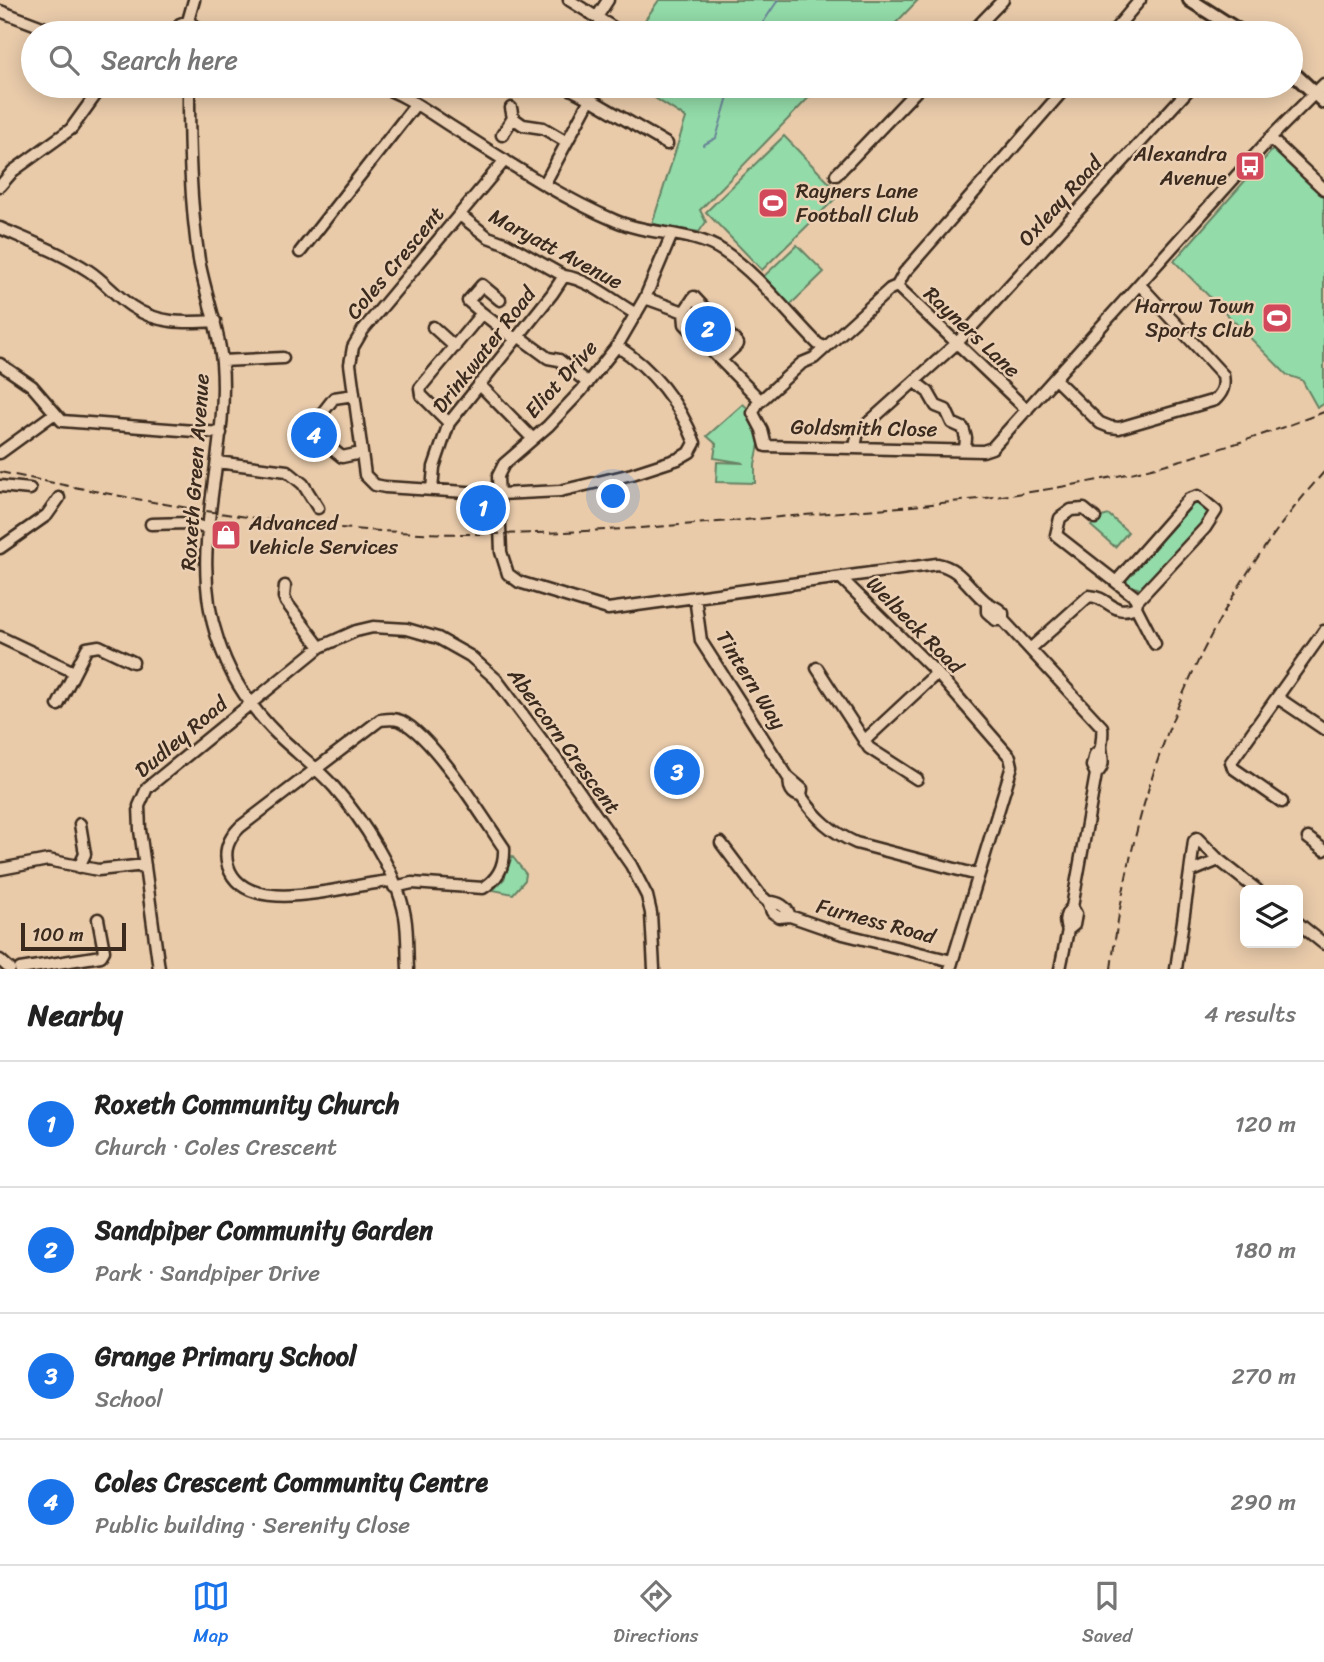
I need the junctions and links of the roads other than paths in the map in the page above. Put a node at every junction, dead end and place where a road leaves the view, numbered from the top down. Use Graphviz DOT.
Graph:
graph roads {
  1 [pos="194,0"];
  2 [pos="569,0"];
  3 [pos="608,0"];
  4 [pos="1003,0"];
  5 [pos="1140,0"];
  6 [pos="1189,0"];
  7 [pos="0,11"];
  8 [pos="597,17"];
  9 [pos="26,21"];
  10 [pos="188,21"];
  11 [pos="603,21"];
  12 [pos="983,21"];
  13 [pos="1122,21"];
  14 [pos="1221,21"];
  15 [pos="1303,82"];
  16 [pos="1324,84"];
  17 [pos="1314,93"];
  18 [pos="93,98"];
  19 [pos="189,98"];
  20 [pos="405,98"];
  21 [pos="910,98"];
  22 [pos="1057,98"];
  23 [pos="1181,98"];
  24 [pos="590,99"];
  25 [pos="1324,102"];
  26 [pos="416,104"];
  27 [pos="502,135"];
  28 [pos="1270,138"];
  29 [pos="567,142"];
  30 [pos="667,144"];
  31 [pos="505,160"];
  32 [pos="836,175"];
  33 [pos="545,183"];
  34 [pos="0,186"];
  35 [pos="1324,189"];
  36 [pos="460,215"];
  37 [pos="0,228"];
  38 [pos="671,234"];
  39 [pos="300,252"];
  40 [pos="564,276"];
  41 [pos="652,284"];
  42 [pos="1140,285"];
  43 [pos="897,286"];
  44 [pos="645,298"];
  45 [pos="500,300"];
  46 [pos="482,313"];
  47 [pos="684,313"];
  48 [pos="636,314"];
  49 [pos="215,321"];
  50 [pos="433,327"];
  51 [pos="516,338"];
  52 [pos="957,343"];
  53 [pos="617,346"];
  54 [pos="454,347"];
  55 [pos="824,347"];
  56 [pos="283,358"];
  57 [pos="722,359"];
  58 [pos="222,361"];
  59 [pos="1,366"];
  60 [pos="1055,379"];
  61 [pos="915,382"];
  62 [pos="588,383"];
  63 [pos="480,384"];
  64 [pos="354,396"];
  65 [pos="761,401"];
  66 [pos="1027,410"];
  67 [pos="55,413"];
  68 [pos="449,423"];
  69 [pos="221,433"];
  70 [pos="533,439"];
  71 [pos="855,447"];
  72 [pos="963,449"];
  73 [pos="0,453"];
  74 [pos="361,453"];
  75 [pos="218,462"];
  76 [pos="0,486"];
  77 [pos="30,489"];
  78 [pos="432,489"];
  79 [pos="499,494"];
  80 [pos="59,498"];
  81 [pos="318,508"];
  82 [pos="1095,518"];
  83 [pos="151,524"];
  84 [pos="208,529"];
  85 [pos="0,548"];
  86 [pos="867,573"];
  87 [pos="841,578"];
  88 [pos="1116,582"];
  89 [pos="285,586"];
  90 [pos="860,596"];
  91 [pos="695,597"];
  92 [pos="1136,604"];
  93 [pos="1324,631"];
  94 [pos="0,637"];
  95 [pos="1155,644"];
  96 [pos="320,647"];
  97 [pos="1030,649"];
  98 [pos="134,662"];
  99 [pos="817,668"];
  100 [pos="74,672"];
  101 [pos="937,673"];
  102 [pos="1278,698"];
  103 [pos="251,704"];
  104 [pos="58,705"];
  105 [pos="1324,729"];
  106 [pos="864,741"];
  107 [pos="316,769"];
  108 [pos="917,779"];
  109 [pos="1282,802"];
  110 [pos="80,824"];
  111 [pos="1308,838"];
  112 [pos="722,843"];
  113 [pos="1324,850"];
  114 [pos="1219,860"];
  115 [pos="145,865"];
  116 [pos="79,867"];
  117 [pos="1,869"];
  118 [pos="1190,872"];
  119 [pos="978,875"];
  120 [pos="393,884"];
  121 [pos="1251,885"];
  122 [pos="98,919"];
  123 [pos="1303,927"];
  124 [pos="1324,944"];
  125 [pos="0,960"];
  126 [pos="951,965"];
  127 [pos="10,969"];
  128 [pos="20,969"];
  129 [pos="159,969"];
  130 [pos="408,969"];
  131 [pos="654,969"];
  132 [pos="1060,969"];
  133 [pos="1176,969"];
  1 -- 10 [label="street"];
  2 -- 8 [label="street"];
  3 -- 8 [label="street"];
  4 -- 12 [label="street"];
  5 -- 13 [label="street"];
  6 -- 14 [label="main road"];
  7 -- 9 [label="street"];
  8 -- 11 [label="street"];
  15 -- 17 [label="main road"];
  16 -- 17 [label="street"];
  17 -- 25 [label="main road"];
  17 -- 28 [label="street"];
  18 -- 34 [label="street"];
  19 -- 49 [label="street, Roxeth Green Avenue"];
  20 -- 26 [label="street"];
  21 -- 32 [label="street"];
  22 -- 43 [label="street"];
  23 -- 52 [label="street, Oxleay Road"];
  24 -- 29 [label="street"];
  24 -- 30 [label="street"];
  26 -- 31 [label="street"];
  26 -- 39 [label="street"];
  27 -- 29 [label="street"];
  28 -- 35 [label="street"];
  28 -- 42 [label="street"];
  29 -- 33 [label="street"];
  31 -- 33 [label="street"];
  31 -- 36 [label="street, Coles Crescent"];
  33 -- 38 [label="street"];
  36 -- 40 [label="street, Maryatt Avenue"];
  36 -- 64 [label="street, Coles Crescent"];
  37 -- 49 [label="street"];
  38 -- 41 [label="street, Maryatt Avenue"];
  38 -- 55 [label="street"];
  40 -- 48 [label="street, Maryatt Avenue"];
  40 -- 51 [label="street, Drinkwater Road"];
  41 -- 44 [label="street, Eliot Drive"];
  42 -- 60 [label="street"];
  42 -- 60 [label="street"];
  43 -- 52 [label="street, Rayners Lane"];
  43 -- 55 [label="street, Rayners Lane"];
  44 -- 47 [label="street"];
  44 -- 48 [label="street, Eliot Drive"];
  45 -- 46 [label="street"];
  46 -- 51 [label="street"];
  46 -- 54 [label="street"];
  47 -- 57 [label="street"];
  47 -- 57 [label="street"];
  48 -- 53 [label="street, Eliot Drive"];
  49 -- 58 [label="street, Roxeth Green Avenue"];
  50 -- 54 [label="street"];
  51 -- 62 [label="street"];
  51 -- 63 [label="street, Drinkwater Road"];
  52 -- 61 [label="street, Oxleay Road"];
  52 -- 66 [label="street, Rayners Lane"];
  53 -- 62 [label="street, Eliot Drive"];
  53 -- 79 [label="street, Coles Crescent"];
  54 -- 68 [label="street"];
  55 -- 65 [label="street, Rayners Lane"];
  56 -- 58 [label="street"];
  57 -- 65 [label="street"];
  58 -- 69 [label="street, Roxeth Green Avenue"];
  59 -- 67 [label="street"];
  60 -- 66 [label="street"];
  61 -- 71 [label="street, Oxleay Road"];
  61 -- 72 [label="street"];
  62 -- 70 [label="street, Eliot Drive"];
  63 -- 68 [label="street, Drinkwater Road"];
  63 -- 70 [label="street"];
  64 -- 74 [label="street, Coles Crescent"];
  64 -- 74 [label="street"];
  65 -- 71 [label="street, Goldsmith Close"];
  66 -- 72 [label="street, Goldsmith Close"];
  67 -- 69 [label="street"];
  67 -- 73 [label="street"];
  68 -- 78 [label="street, Drinkwater Road"];
  69 -- 75 [label="street, Roxeth Green Avenue"];
  70 -- 79 [label="street, Eliot Drive"];
  71 -- 72 [label="street, Goldsmith Close"];
  74 -- 78 [label="street, Coles Crescent"];
  75 -- 81 [label="street"];
  75 -- 84 [label="street, Roxeth Green Avenue"];
  76 -- 77 [label="street"];
  78 -- 79 [label="street, Coles Crescent"];
  79 -- 91 [label="street, Welbeck Road"];
  80 -- 85 [label="street"];
  82 -- 88 [label="street"];
  83 -- 84 [label="street"];
  84 -- 103 [label="street, Roxeth Green Avenue"];
  86 -- 87 [label="street"];
  86 -- 90 [label="street"];
  86 -- 97 [label="street"];
  87 -- 90 [label="street, Welbeck Road"];
  87 -- 91 [label="street, Welbeck Road"];
  88 -- 92 [label="street"];
  88 -- 92 [label="street"];
  89 -- 96 [label="street"];
  90 -- 101 [label="street, Welbeck Road"];
  91 -- 119 [label="street, Tintern Way"];
  92 -- 95 [label="street"];
  92 -- 97 [label="street"];
  93 -- 102 [label="street"];
  94 -- 100 [label="street"];
  96 -- 103 [label="street, Abercorn Crescent"];
  96 -- 131 [label="street, Abercorn Crescent"];
  97 -- 132 [label="street"];
  98 -- 100 [label="street"];
  99 -- 106 [label="street"];
  100 -- 104 [label="street"];
  101 -- 106 [label="street"];
  101 -- 119 [label="street, Welbeck Road"];
  102 -- 105 [label="street"];
  102 -- 109 [label="street"];
  103 -- 107 [label="street, Roxeth Green Avenue"];
  103 -- 115 [label="street, Dudley Road"];
  106 -- 108 [label="street"];
  107 -- 120 [label="street, Roxeth Green Avenue"];
  107 -- 120 [label="street"];
  107 -- 120 [label="street"];
  110 -- 116 [label="street"];
  111 -- 113 [label="street"];
  112 -- 126 [label="street, Furness Road"];
  114 -- 118 [label="street"];
  114 -- 118 [label="street"];
  114 -- 121 [label="street"];
  115 -- 116 [label="street"];
  115 -- 129 [label="street, Dudley Road"];
  116 -- 117 [label="street"];
  118 -- 133 [label="street"];
  119 -- 126 [label="street, Welbeck Road"];
  120 -- 130 [label="street, Roxeth Green Avenue"];
  122 -- 128 [label="street"];
  123 -- 124 [label="street"];
  125 -- 127 [label="street"];
}
